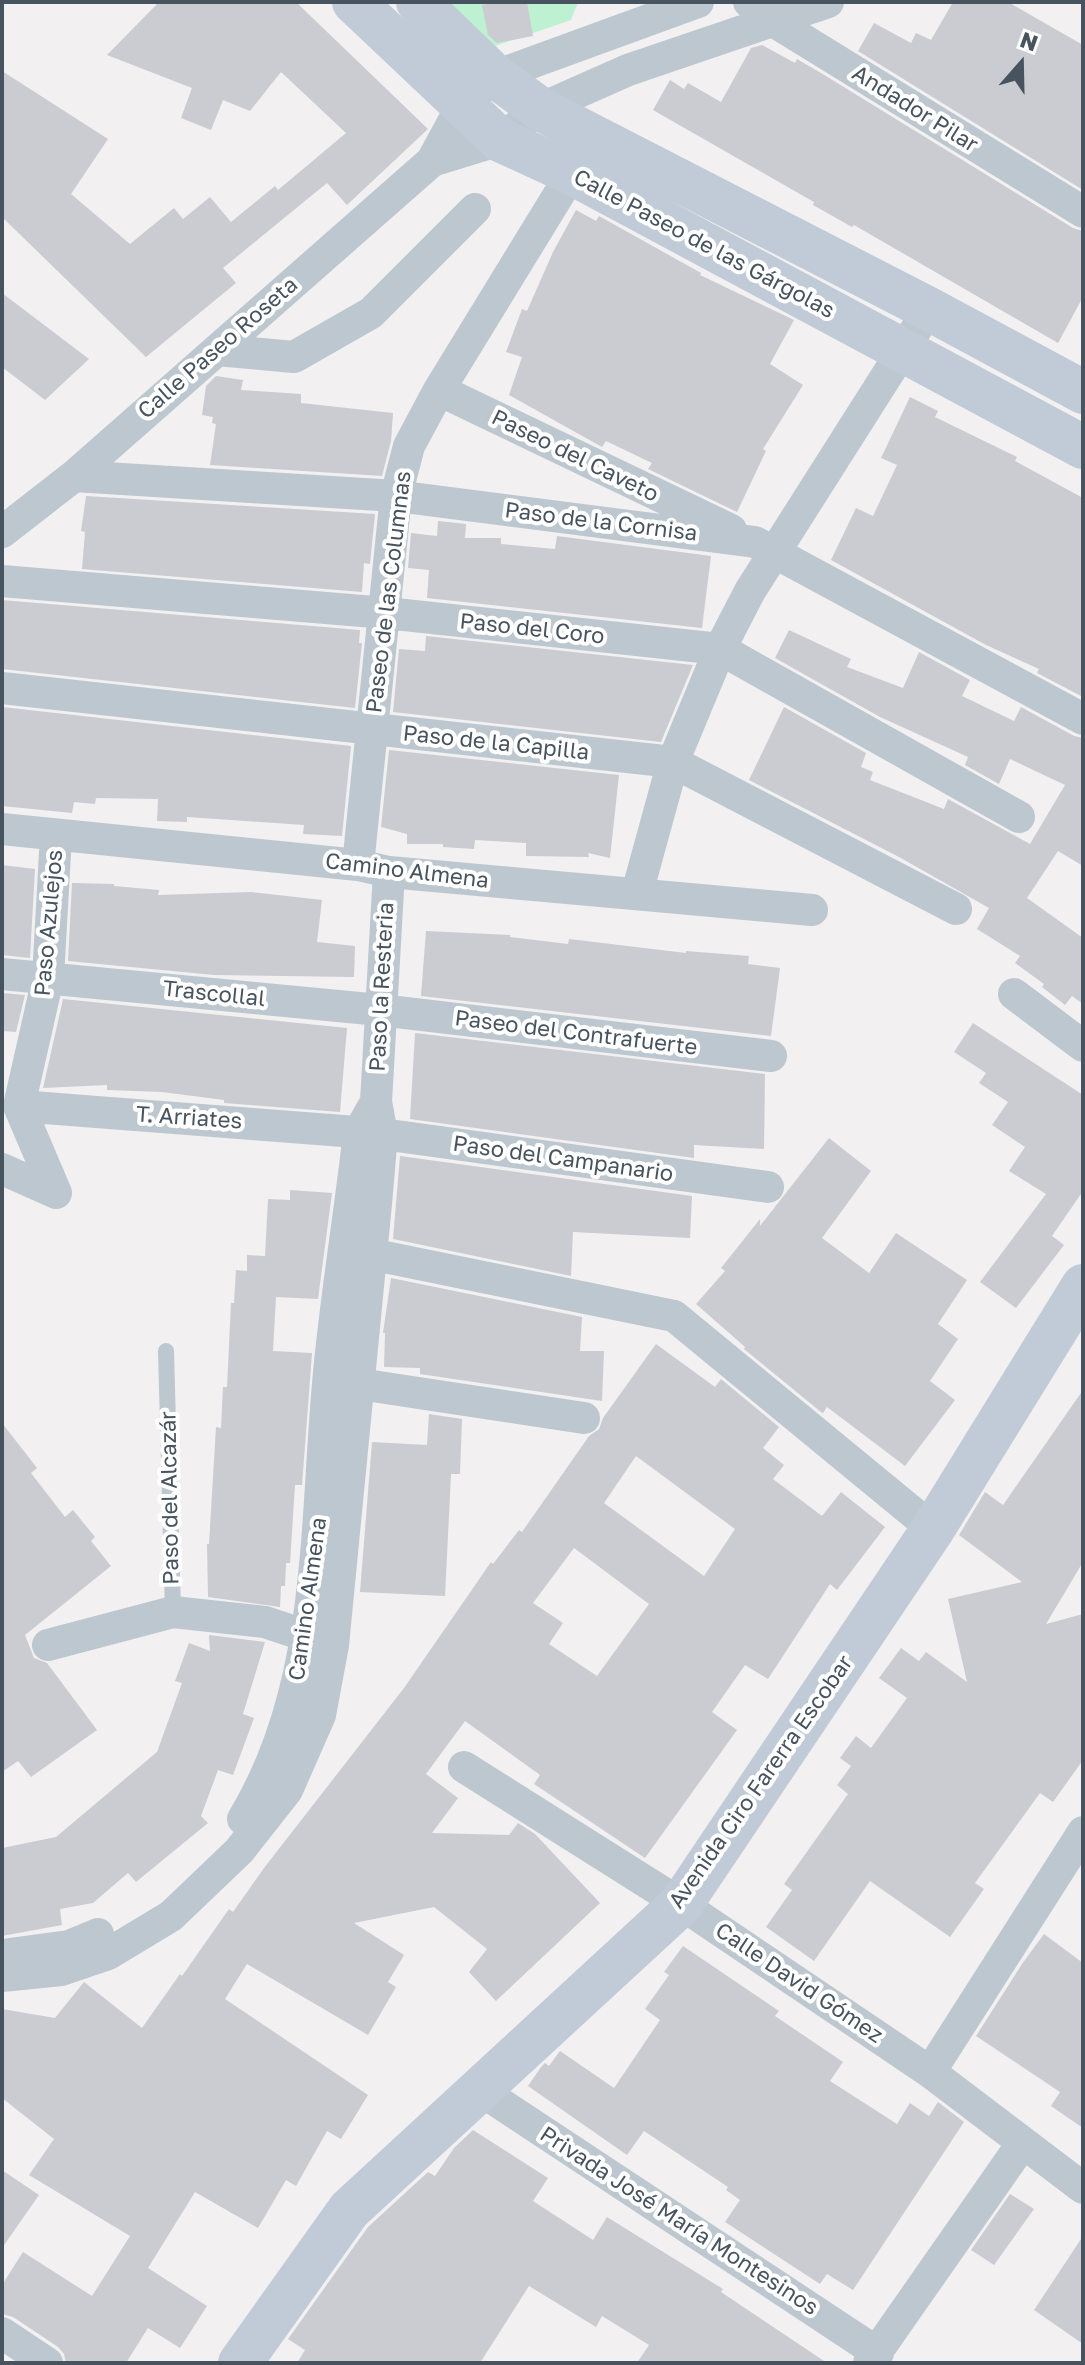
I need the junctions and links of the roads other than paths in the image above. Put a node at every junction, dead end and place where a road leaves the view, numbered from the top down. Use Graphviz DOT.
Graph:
graph roads {
  1 [pos="354,2"];
  2 [pos="418,2"];
  3 [pos="698,2"];
  4 [pos="828,2"];
  5 [pos="761,11"];
  6 [pos="495,76"];
  7 [pos="463,104"];
  8 [pos="540,109"];
  9 [pos="500,140"];
  10 [pos="432,161"];
  11 [pos="572,173"];
  12 [pos="475,209"];
  13 [pos="1083,212"];
  14 [pos="929,309"];
  15 [pos="217,350"];
  16 [pos="903,350"];
  17 [pos="1080,386"];
  18 [pos="439,390"];
  19 [pos="1083,447"];
  20 [pos="74,476"];
  21 [pos="396,496"];
  22 [pos="2,532"];
  23 [pos="765,546"];
  24 [pos="2,581"];
  25 [pos="386,613"];
  26 [pos="720,649"];
  27 [pos="2,688"];
  28 [pos="1083,719"];
  29 [pos="371,729"];
  30 [pos="673,762"];
  31 [pos="1019,817"];
  32 [pos="2,829"];
  33 [pos="56,835"];
  34 [pos="358,865"];
  35 [pos="389,872"];
  36 [pos="637,893"];
  37 [pos="956,909"];
  38 [pos="812,910"];
  39 [pos="2,974"];
  40 [pos="48,978"];
  41 [pos="1014,994"];
  42 [pos="380,1010"];
  43 [pos="1083,1046"];
  44 [pos="771,1056"];
  45 [pos="19,1106"];
  46 [pos="370,1133"];
  47 [pos="2,1169"];
  48 [pos="768,1187"];
  49 [pos="370,1254"];
  50 [pos="1083,1286"];
  51 [pos="166,1351"];
  52 [pos="359,1384"];
  53 [pos="584,1418"];
  54 [pos="933,1529"];
  55 [pos="173,1612"];
  56 [pos="307,1636"];
  57 [pos="48,1645"];
  58 [pos="464,1767"];
  59 [pos="1083,1832"];
  60 [pos="681,1904"];
  61 [pos="2,1955"];
  62 [pos="2,1976"];
  63 [pos="930,2072"];
  64 [pos="480,2090"];
  65 [pos="1022,2144"];
  66 [pos="1083,2188"];
  67 [pos="2,2333"];
  68 [pos="873,2358"];
  69 [pos="47,2363"];
  70 [pos="240,2363"];
  1 -- 7 [label="street, Calle Paseo de las Gárgolas"];
  2 -- 6 [label="street, Calle Paseo de las Gárgolas"];
  3 -- 6 [label="street"];
  4 -- 5 [label="street, Calle Paseo Roseta"];
  5 -- 8 [label="street, Calle Paseo Roseta"];
  5 -- 13 [label="street, Andador Pilar"];
  6 -- 7 [label="street, Calle Paseo Roseta"];
  6 -- 8 [label="street, Calle Paseo de las Gárgolas"];
  7 -- 9 [label="street, Calle Paseo de las Gárgolas"];
  7 -- 10 [label="street, Calle Paseo Roseta"];
  8 -- 9 [label="street, Calle Paseo Roseta"];
  8 -- 14 [label="street, Calle Paseo de las Gárgolas"];
  9 -- 10 [label="street, Calle Paseo Roseta"];
  9 -- 11 [label="street, Calle Paseo de las Gárgolas"];
  10 -- 15 [label="street, Calle Paseo Roseta"];
  11 -- 16 [label="street, Calle Paseo de las Gárgolas"];
  11 -- 18 [label="street, Paseo de las Columnas"];
  12 -- 15 [label="street"];
  14 -- 16 [label="street"];
  14 -- 17 [label="street, Calle Paseo de las Gárgolas"];
  15 -- 20 [label="street, Calle Paseo Roseta"];
  16 -- 19 [label="street, Calle Paseo de las Gárgolas"];
  16 -- 23 [label="street"];
  18 -- 21 [label="street, Paseo de las Columnas"];
  18 -- 23 [label="street, Paseo del Caveto"];
  20 -- 21 [label="street, Paso de la Cornisa"];
  20 -- 22 [label="street, Calle Paseo Roseta"];
  21 -- 23 [label="street, Paso de la Cornisa"];
  21 -- 25 [label="street, Paseo de las Columnas"];
  23 -- 26 [label="street"];
  23 -- 28 [label="street, Paso de la Cornisa"];
  24 -- 25 [label="street, Paso del Coro"];
  25 -- 26 [label="street, Paso del Coro"];
  25 -- 29 [label="street, Paseo de las Columnas"];
  26 -- 30 [label="street"];
  26 -- 31 [label="street, Paso del Coro"];
  27 -- 29 [label="street, Paso de la Capilla"];
  29 -- 30 [label="street, Paso de la Capilla"];
  29 -- 34 [label="street, Paseo de las Columnas"];
  30 -- 36 [label="street"];
  30 -- 37 [label="street, Paso de la Capilla"];
  32 -- 33 [label="street, Camino Almena"];
  33 -- 34 [label="street, Camino Almena"];
  33 -- 40 [label="street, Paso Azulejos"];
  34 -- 35 [label="street, Camino Almena"];
  35 -- 36 [label="street, Camino Almena"];
  35 -- 42 [label="street, Paso la Resteria"];
  36 -- 38 [label="street, Camino Almena"];
  39 -- 40 [label="street, Trascollal"];
  40 -- 42 [label="street, Trascollal"];
  40 -- 45 [label="street, Paso Azulejos"];
  41 -- 43 [label="street"];
  42 -- 44 [label="street, Paseo del Contrafuerte"];
  42 -- 46 [label="street, Paso la Resteria"];
  45 -- 46 [label="street, T. Arriates"];
  45 -- 47 [label="street"];
  46 -- 48 [label="street, Paso del Campanario"];
  46 -- 49 [label="street, Camino Almena"];
  46 -- 56 [label="street, Camino Almena"];
  49 -- 52 [label="street, Camino Almena"];
  49 -- 54 [label="street"];
  50 -- 54 [label="street, Avenida Ciro Farerra Escobar"];
  51 -- 55 [label="lane, Paso del Alcazár"];
  52 -- 53 [label="street"];
  52 -- 62 [label="street, Camino Almena"];
  54 -- 60 [label="street, Avenida Ciro Farerra Escobar"];
  55 -- 56 [label="street"];
  55 -- 57 [label="street, Paso del Alcazár"];
  56 -- 61 [label="street, Camino Almena"];
  58 -- 60 [label="street, Calle David Gómez"];
  59 -- 63 [label="street"];
  60 -- 63 [label="street, Calle David Gómez"];
  60 -- 64 [label="street, Avenida Ciro Farerra Escobar"];
  63 -- 65 [label="street, Calle David Gómez"];
  64 -- 68 [label="street, Privada José María Montesinos"];
  64 -- 70 [label="street, Avenida Ciro Farerra Escobar"];
  65 -- 66 [label="street, Calle David Gómez"];
  65 -- 68 [label="street"];
  67 -- 69 [label="street"];
}
